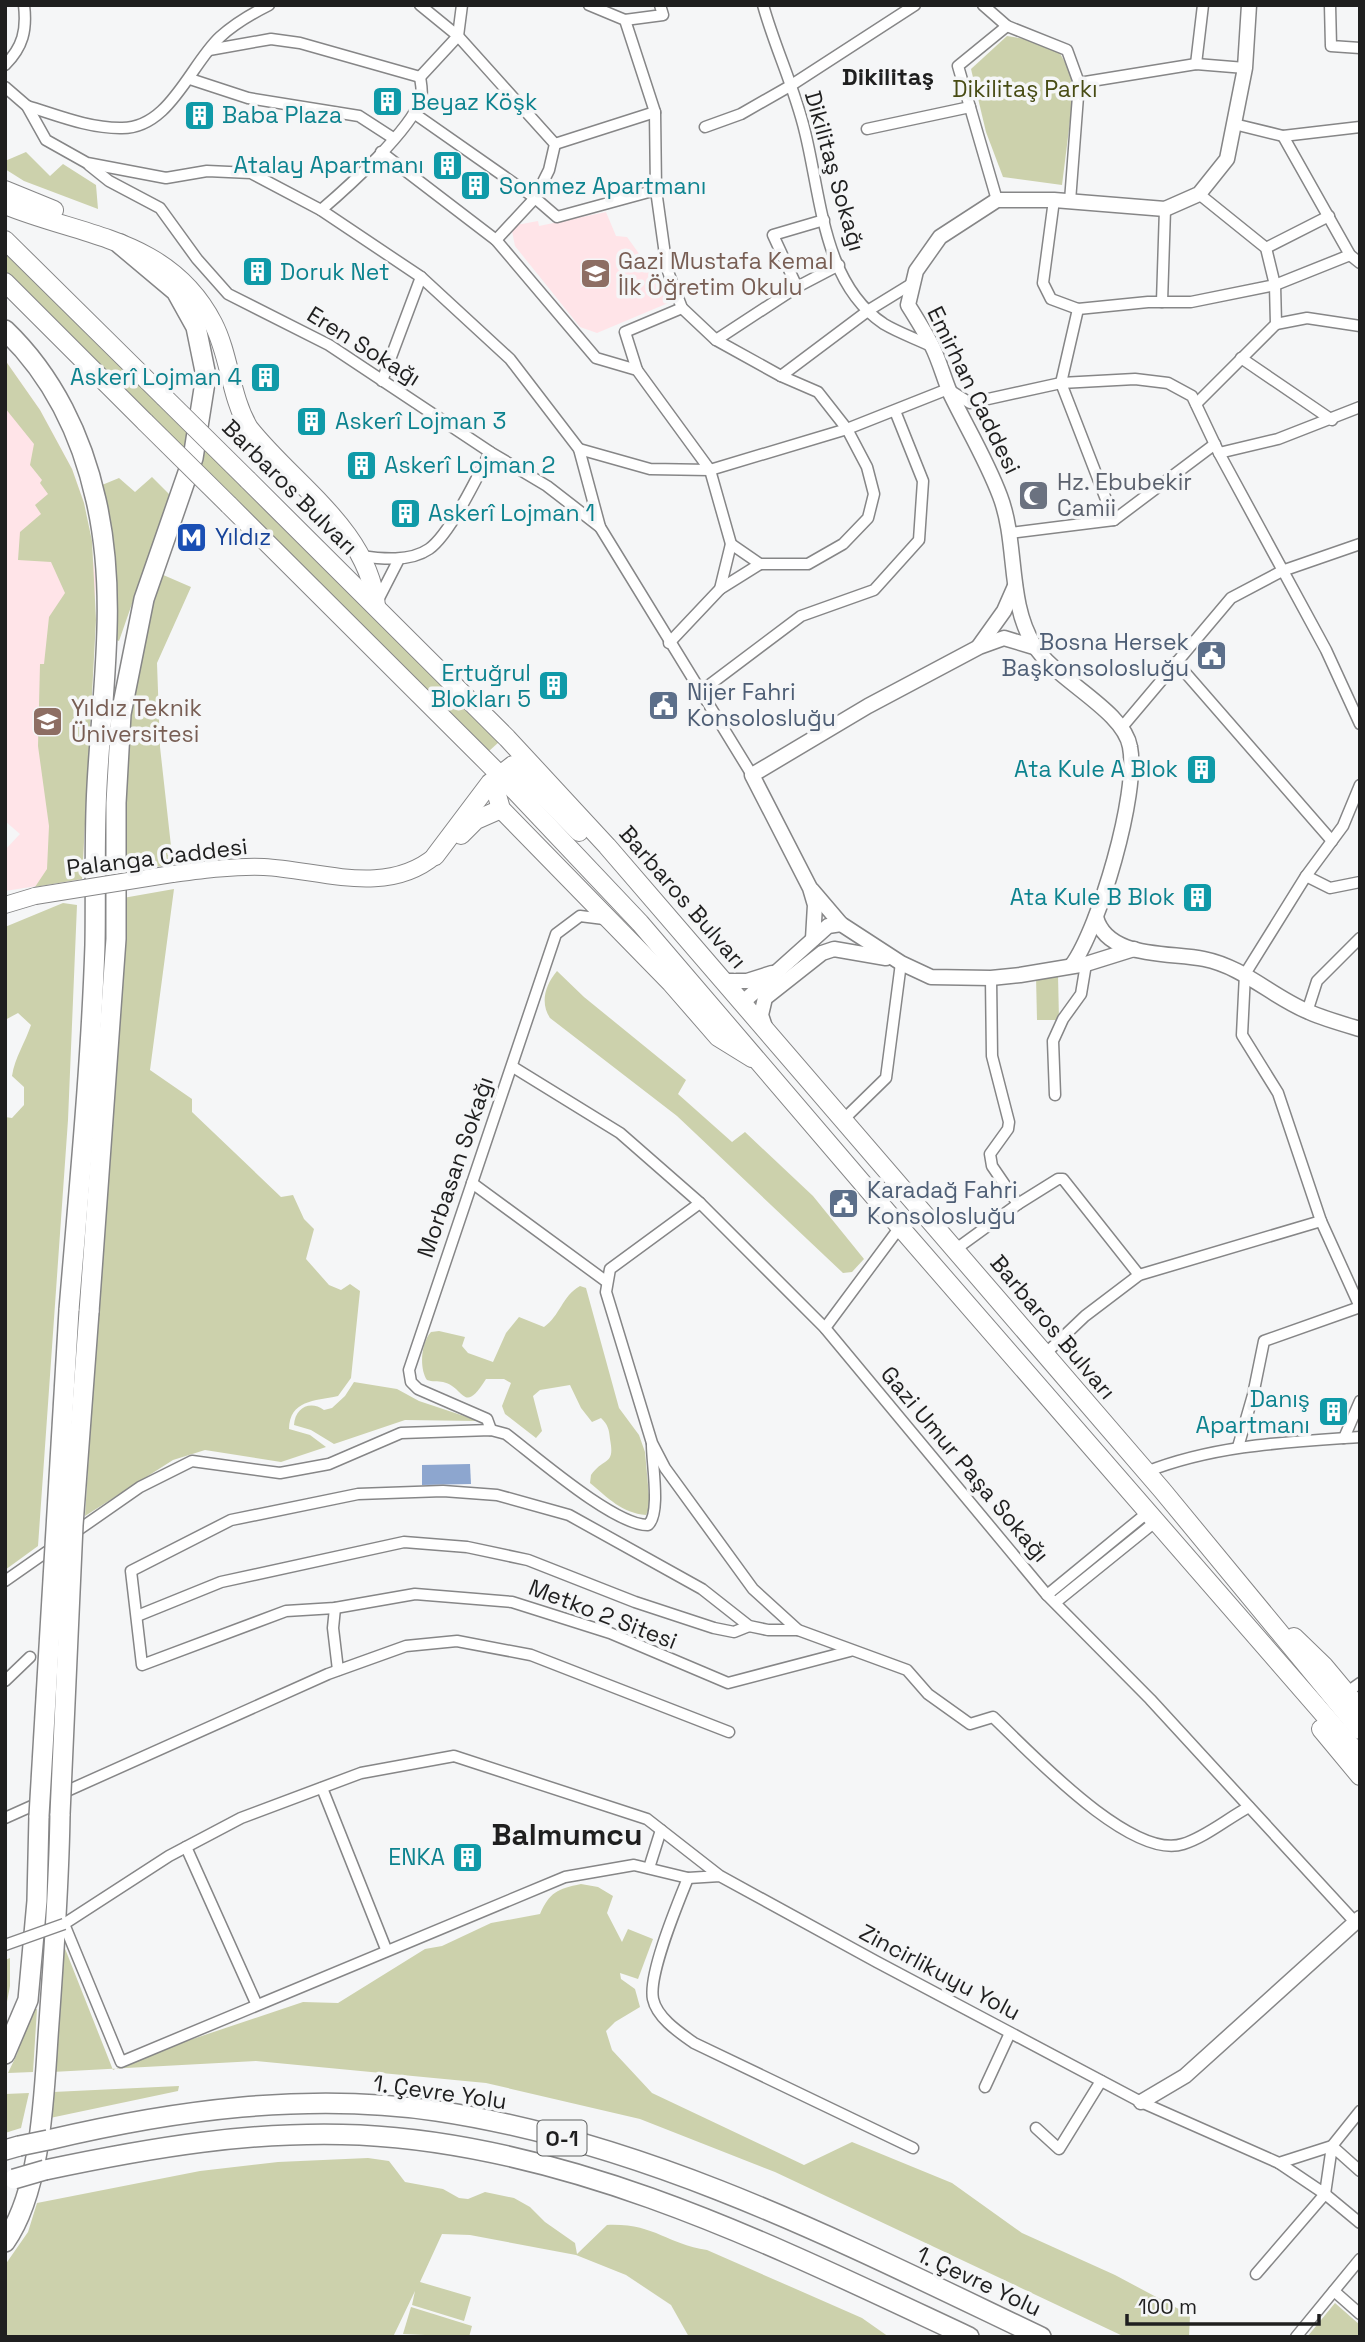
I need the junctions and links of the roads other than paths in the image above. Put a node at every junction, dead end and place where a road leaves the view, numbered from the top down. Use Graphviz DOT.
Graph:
graph roads {
  1 [pos="24,5"];
  2 [pos="269,5"];
  3 [pos="420,5"];
  4 [pos="462,5"];
  5 [pos="589,5"];
  6 [pos="660,5"];
  7 [pos="763,5"];
  8 [pos="915,5"];
  9 [pos="983,5"];
  10 [pos="1203,5"];
  11 [pos="1248,5"];
  12 [pos="1330,5"];
  13 [pos="625,20"];
  14 [pos="1007,26"];
  15 [pos="458,36"];
  16 [pos="1360,48"];
  17 [pos="209,50"];
  18 [pos="1196,64"];
  19 [pos="5,65"];
  20 [pos="1245,68"];
  21 [pos="420,77"];
  22 [pos="190,79"];
  23 [pos="1079,83"];
  24 [pos="790,86"];
  25 [pos="5,87"];
  26 [pos="27,106"];
  27 [pos="970,107"];
  28 [pos="655,111"];
  29 [pos="415,114"];
  30 [pos="1234,124"];
  31 [pos="705,127"];
  32 [pos="1360,127"];
  33 [pos="867,129"];
  34 [pos="1283,136"];
  35 [pos="393,138"];
  36 [pos="555,144"];
  37 [pos="381,152"];
  38 [pos="87,163"];
  39 [pos="5,190"];
  40 [pos="656,190"];
  41 [pos="1199,194"];
  42 [pos="535,198"];
  43 [pos="997,200"];
  44 [pos="1062,200"];
  45 [pos="5,205"];
  46 [pos="1165,209"];
  47 [pos="321,210"];
  48 [pos="1329,216"];
  49 [pos="824,220"];
  50 [pos="96,234"];
  51 [pos="5,240"];
  52 [pos="496,240"];
  53 [pos="120,244"];
  54 [pos="1266,248"];
  55 [pos="1350,255"];
  56 [pos="1360,263"];
  57 [pos="839,265"];
  58 [pos="421,277"];
  59 [pos="5,282"];
  60 [pos="913,283"];
  61 [pos="1275,285"];
  62 [pos="797,287"];
  63 [pos="5,299"];
  64 [pos="1162,302"];
  65 [pos="682,308"];
  66 [pos="1079,309"];
  67 [pos="869,310"];
  68 [pos="1276,324"];
  69 [pos="1360,326"];
  70 [pos="6,330"];
  71 [pos="716,340"];
  72 [pos="64,341"];
  73 [pos="933,346"];
  74 [pos="1241,358"];
  75 [pos="637,370"];
  76 [pos="781,376"];
  77 [pos="382,380"];
  78 [pos="1061,383"];
  79 [pos="948,389"];
  80 [pos="1196,404"];
  81 [pos="1360,407"];
  82 [pos="895,411"];
  83 [pos="1332,420"];
  84 [pos="847,429"];
  85 [pos="579,449"];
  86 [pos="1217,449"];
  87 [pos="490,452"];
  88 [pos="710,471"];
  89 [pos="1114,520"];
  90 [pos="600,527"];
  91 [pos="1010,533"];
  92 [pos="731,544"];
  93 [pos="1360,544"];
  94 [pos="360,556"];
  95 [pos="399,559"];
  96 [pos="760,564"];
  97 [pos="1282,571"];
  98 [pos="1017,581"];
  99 [pos="720,589"];
  100 [pos="376,606"];
  101 [pos="669,643"];
  102 [pos="979,647"];
  103 [pos="1034,647"];
  104 [pos="1175,662"];
  105 [pos="699,692"];
  106 [pos="1357,711"];
  107 [pos="1360,724"];
  108 [pos="1123,726"];
  109 [pos="499,774"];
  110 [pos="752,775"];
  111 [pos="1360,785"];
  112 [pos="501,809"];
  113 [pos="1332,841"];
  114 [pos="607,846"];
  115 [pos="435,856"];
  116 [pos="1306,876"];
  117 [pos="1360,883"];
  118 [pos="810,888"];
  119 [pos="5,905"];
  120 [pos="1096,916"];
  121 [pos="611,921"];
  122 [pos="841,924"];
  123 [pos="1360,938"];
  124 [pos="813,939"];
  125 [pos="1134,949"];
  126 [pos="697,951"];
  127 [pos="901,963"];
  128 [pos="1079,965"];
  129 [pos="773,973"];
  130 [pos="1245,974"];
  131 [pos="663,975"];
  132 [pos="684,976"];
  133 [pos="991,978"];
  134 [pos="723,981"];
  135 [pos="742,1003"];
  136 [pos="1307,1012"];
  137 [pos="1360,1029"];
  138 [pos="734,1030"];
  139 [pos="767,1031"];
  140 [pos="761,1062"];
  141 [pos="513,1067"];
  142 [pos="1055,1095"];
  143 [pos="844,1119"];
  144 [pos="472,1183"];
  145 [pos="700,1203"];
  146 [pos="1018,1204"];
  147 [pos="1321,1221"];
  148 [pos="900,1227"];
  149 [pos="956,1249"];
  150 [pos="1139,1275"];
  151 [pos="607,1282"];
  152 [pos="1360,1307"];
  153 [pos="825,1328"];
  154 [pos="1043,1356"];
  155 [pos="1360,1401"];
  156 [pos="1072,1422"];
  157 [pos="491,1430"];
  158 [pos="1360,1437"];
  159 [pos="1344,1438"];
  160 [pos="652,1443"];
  161 [pos="1238,1447"];
  162 [pos="1146,1472"];
  163 [pos="1151,1518"];
  164 [pos="5,1581"];
  165 [pos="1051,1599"];
  166 [pos="335,1608"];
  167 [pos="1231,1609"];
  168 [pos="137,1616"];
  169 [pos="749,1626"];
  170 [pos="1278,1629"];
  171 [pos="798,1630"];
  172 [pos="850,1651"];
  173 [pos="30,1657"];
  174 [pos="338,1670"];
  175 [pos="5,1681"];
  176 [pos="1353,1688"];
  177 [pos="1360,1709"];
  178 [pos="1360,1730"];
  179 [pos="729,1732"];
  180 [pos="1360,1756"];
  181 [pos="1360,1776"];
  182 [pos="322,1788"];
  183 [pos="1248,1807"];
  184 [pos="5,1818"];
  185 [pos="661,1830"];
  186 [pos="186,1847"];
  187 [pos="649,1868"];
  188 [pos="720,1876"];
  189 [pos="688,1878"];
  190 [pos="1357,1920"];
  191 [pos="64,1924"];
  192 [pos="5,1945"];
  193 [pos="386,1950"];
  194 [pos="256,2003"];
  195 [pos="1010,2033"];
  196 [pos="5,2054"];
  197 [pos="1101,2081"];
  198 [pos="985,2087"];
  199 [pos="1141,2102"];
  200 [pos="1360,2111"];
  201 [pos="1036,2128"];
  202 [pos="1332,2146"];
  203 [pos="12,2148"];
  204 [pos="913,2148"];
  205 [pos="1279,2162"];
  206 [pos="1360,2171"];
  207 [pos="10,2180"];
  208 [pos="1325,2194"];
  209 [pos="1360,2223"];
  210 [pos="5,2242"];
  211 [pos="1360,2259"];
  212 [pos="1256,2274"];
  213 [pos="1334,2291"];
  214 [pos="1360,2314"];
  215 [pos="969,2337"];
  216 [pos="1041,2337"];
  217 [pos="1296,2337"];
  1 -- 19 [label="street"];
  2 -- 17 [label="street"];
  3 -- 15 [label="street"];
  4 -- 15 [label="street"];
  5 -- 13 [label="street"];
  6 -- 13 [label="street"];
  7 -- 24 [label="street, Dikilitaş Sokağı"];
  8 -- 24 [label="street"];
  9 -- 14 [label="street"];
  10 -- 18 [label="street"];
  11 -- 20 [label="street"];
  12 -- 16 [label="street"];
  13 -- 28 [label="street"];
  14 -- 23 [label="street"];
  14 -- 27 [label="street"];
  15 -- 21 [label="street"];
  15 -- 36 [label="street"];
  17 -- 21 [label="street"];
  17 -- 22 [label="street"];
  18 -- 20 [label="street"];
  18 -- 23 [label="street"];
  20 -- 30 [label="street"];
  21 -- 29 [label="street"];
  22 -- 26 [label="street"];
  22 -- 35 [label="street"];
  23 -- 44 [label="street"];
  24 -- 31 [label="street"];
  24 -- 49 [label="street, Dikilitaş Sokağı"];
  25 -- 26 [label="street"];
  26 -- 38 [label="street"];
  27 -- 33 [label="street"];
  27 -- 43 [label="street"];
  28 -- 36 [label="street"];
  28 -- 40 [label="street"];
  29 -- 35 [label="street"];
  29 -- 42 [label="street"];
  30 -- 34 [label="street"];
  30 -- 41 [label="street"];
  32 -- 34 [label="street"];
  34 -- 48 [label="street"];
  35 -- 37 [label="street"];
  36 -- 42 [label="street"];
  37 -- 47 [label="street"];
  37 -- 52 [label="street"];
  38 -- 47 [label="street"];
  38 -- 77 [label="street, Eren Sokağı"];
  39 -- 50 [label="main road"];
  40 -- 42 [label="street"];
  40 -- 65 [label="street"];
  41 -- 46 [label="street"];
  41 -- 54 [label="street"];
  42 -- 52 [label="street"];
  43 -- 44 [label="street"];
  43 -- 60 [label="street, Emirhan Caddesi"];
  44 -- 46 [label="street"];
  44 -- 66 [label="street"];
  45 -- 50 [label="main road"];
  46 -- 64 [label="street"];
  47 -- 58 [label="street"];
  48 -- 54 [label="street"];
  48 -- 55 [label="street"];
  49 -- 57 [label="street, Dikilitaş Sokağı"];
  49 -- 62 [label="street"];
  50 -- 53 [label="main road"];
  51 -- 100 [label="main road, Barbaros Bulvarı, bridge"];
  52 -- 75 [label="street"];
  53 -- 94 [label="main road"];
  53 -- 210 [label="highway, bridge"];
  54 -- 61 [label="street"];
  55 -- 56 [label="street"];
  55 -- 61 [label="street"];
  57 -- 62 [label="street"];
  57 -- 67 [label="street, Dikilitaş Sokağı"];
  58 -- 77 [label="street"];
  58 -- 85 [label="street"];
  59 -- 72 [label="main road, Barbaros Bulvarı"];
  60 -- 67 [label="street"];
  60 -- 73 [label="street, Emirhan Caddesi"];
  61 -- 64 [label="street"];
  61 -- 68 [label="street"];
  62 -- 71 [label="street"];
  63 -- 72 [label="main road"];
  64 -- 66 [label="street"];
  65 -- 71 [label="street"];
  65 -- 75 [label="street"];
  66 -- 78 [label="street"];
  67 -- 73 [label="street, Dikilitaş Sokağı"];
  67 -- 76 [label="street"];
  68 -- 69 [label="street"];
  68 -- 74 [label="street"];
  70 -- 196 [label="highway, bridge"];
  71 -- 76 [label="street"];
  72 -- 109 [label="main road, Barbaros Bulvarı, bridge"];
  73 -- 79 [label="street, Emirhan Caddesi"];
  74 -- 80 [label="street"];
  74 -- 83 [label="street"];
  75 -- 88 [label="street"];
  76 -- 84 [label="street"];
  77 -- 87 [label="street, Eren Sokağı"];
  78 -- 79 [label="street"];
  78 -- 80 [label="street"];
  78 -- 89 [label="street"];
  79 -- 82 [label="street"];
  79 -- 91 [label="street, Emirhan Caddesi"];
  80 -- 86 [label="street"];
  81 -- 83 [label="street"];
  82 -- 84 [label="street"];
  82 -- 105 [label="street"];
  83 -- 86 [label="street"];
  84 -- 88 [label="street"];
  84 -- 96 [label="street"];
  85 -- 88 [label="street"];
  85 -- 90 [label="street"];
  86 -- 89 [label="street"];
  86 -- 97 [label="street"];
  87 -- 90 [label="street, Eren Sokağı"];
  87 -- 95 [label="street"];
  88 -- 92 [label="street"];
  89 -- 91 [label="street"];
  90 -- 101 [label="street"];
  91 -- 98 [label="street, Emirhan Caddesi"];
  92 -- 96 [label="street"];
  92 -- 99 [label="street"];
  93 -- 97 [label="street"];
  94 -- 95 [label="street"];
  94 -- 100 [label="main road"];
  95 -- 100 [label="street"];
  96 -- 99 [label="street"];
  97 -- 104 [label="street"];
  97 -- 106 [label="street"];
  98 -- 102 [label="street"];
  98 -- 103 [label="street, Emirhan Caddesi"];
  99 -- 101 [label="street"];
  100 -- 114 [label="main road, Barbaros Bulvarı"];
  101 -- 105 [label="street"];
  102 -- 103 [label="street"];
  102 -- 110 [label="street"];
  103 -- 108 [label="street"];
  104 -- 108 [label="street"];
  104 -- 113 [label="street"];
  105 -- 110 [label="street"];
  106 -- 107 [label="street"];
  108 -- 120 [label="street"];
  109 -- 112 [label="main road"];
  109 -- 114 [label="main road"];
  109 -- 115 [label="main road"];
  109 -- 132 [label="main road, Barbaros Bulvarı"];
  110 -- 118 [label="street"];
  111 -- 113 [label="street"];
  112 -- 115 [label="main road"];
  112 -- 121 [label="main road"];
  113 -- 116 [label="street"];
  114 -- 126 [label="main road, Barbaros Bulvarı"];
  115 -- 119 [label="main road, Palanga Caddesi, bridge"];
  116 -- 117 [label="street"];
  116 -- 130 [label="street"];
  118 -- 122 [label="street"];
  118 -- 124 [label="street"];
  120 -- 125 [label="street"];
  120 -- 128 [label="street"];
  121 -- 131 [label="main road"];
  121 -- 141 [label="street, Morbasan Sokağı"];
  122 -- 124 [label="street"];
  122 -- 127 [label="street"];
  123 -- 136 [label="street"];
  124 -- 129 [label="street"];
  125 -- 128 [label="street"];
  125 -- 130 [label="street"];
  126 -- 132 [label="main road"];
  126 -- 134 [label="main road, Barbaros Bulvarı"];
  127 -- 133 [label="street"];
  127 -- 139 [label="street"];
  127 -- 143 [label="street"];
  128 -- 133 [label="street"];
  128 -- 142 [label="street"];
  129 -- 134 [label="street"];
  129 -- 135 [label="street"];
  130 -- 136 [label="street"];
  130 -- 147 [label="street"];
  131 -- 132 [label="main road"];
  131 -- 140 [label="main road"];
  132 -- 138 [label="main road, Barbaros Bulvarı"];
  133 -- 146 [label="street"];
  134 -- 135 [label="main road, Barbaros Bulvarı"];
  135 -- 138 [label="main road"];
  135 -- 139 [label="main road, Barbaros Bulvarı"];
  136 -- 137 [label="street"];
  138 -- 140 [label="main road, Barbaros Bulvarı"];
  139 -- 143 [label="main road, Barbaros Bulvarı"];
  140 -- 148 [label="main road, Barbaros Bulvarı"];
  141 -- 144 [label="street, Morbasan Sokağı"];
  141 -- 145 [label="street, Gazi Umur Paşa Sokağı"];
  143 -- 149 [label="main road, Barbaros Bulvarı"];
  144 -- 151 [label="street"];
  144 -- 157 [label="street, Morbasan Sokağı"];
  145 -- 151 [label="street"];
  145 -- 153 [label="street, Gazi Umur Paşa Sokağı"];
  146 -- 149 [label="street"];
  146 -- 150 [label="street"];
  147 -- 150 [label="street"];
  147 -- 152 [label="street"];
  148 -- 153 [label="street"];
  148 -- 156 [label="main road, Barbaros Bulvarı"];
  149 -- 154 [label="main road, Barbaros Bulvarı"];
  150 -- 154 [label="street"];
  151 -- 160 [label="street"];
  152 -- 161 [label="street"];
  153 -- 165 [label="street, Gazi Umur Paşa Sokağı"];
  154 -- 162 [label="main road, Barbaros Bulvarı"];
  155 -- 159 [label="street"];
  156 -- 162 [label="main road"];
  156 -- 163 [label="main road, Barbaros Bulvarı"];
  157 -- 160 [label="street, Morbasan Sokağı"];
  157 -- 164 [label="street"];
  158 -- 159 [label="street"];
  159 -- 161 [label="street"];
  160 -- 171 [label="street"];
  161 -- 162 [label="street"];
  162 -- 170 [label="main road, Barbaros Bulvarı"];
  163 -- 165 [label="street"];
  163 -- 167 [label="main road, Barbaros Bulvarı"];
  165 -- 183 [label="street, Gazi Umur Paşa Sokağı"];
  166 -- 168 [label="street, Metko 2 Sitesi"];
  166 -- 172 [label="street, Metko 2 Sitesi"];
  166 -- 174 [label="street"];
  167 -- 180 [label="main road, Barbaros Bulvarı"];
  167 -- 181 [label="main road, Barbaros Bulvarı"];
  168 -- 169 [label="street, Metko 2 Sitesi"];
  168 -- 169 [label="street, Metko 2 Sitesi"];
  169 -- 171 [label="street, Metko 2 Sitesi"];
  170 -- 176 [label="main road, Barbaros Bulvarı"];
  170 -- 178 [label="main road, Barbaros Bulvarı"];
  171 -- 172 [label="street"];
  172 -- 183 [label="street"];
  173 -- 175 [label="street"];
  174 -- 179 [label="street"];
  174 -- 184 [label="street"];
  176 -- 177 [label="main road, Barbaros Bulvarı"];
  182 -- 185 [label="street, Zincirlikuyu Yolu"];
  182 -- 186 [label="street"];
  182 -- 193 [label="street"];
  183 -- 190 [label="street, Gazi Umur Paşa Sokağı"];
  185 -- 187 [label="street"];
  185 -- 188 [label="street, Zincirlikuyu Yolu"];
  186 -- 191 [label="street"];
  186 -- 194 [label="street"];
  187 -- 189 [label="street"];
  187 -- 193 [label="street"];
  188 -- 189 [label="street"];
  188 -- 195 [label="street, Zincirlikuyu Yolu"];
  189 -- 204 [label="street"];
  190 -- 199 [label="street"];
  191 -- 192 [label="street, bridge"];
  191 -- 194 [label="street"];
  193 -- 194 [label="street"];
  195 -- 197 [label="street, Zincirlikuyu Yolu"];
  195 -- 198 [label="street"];
  197 -- 199 [label="street, Zincirlikuyu Yolu"];
  197 -- 201 [label="street"];
  199 -- 205 [label="street, Zincirlikuyu Yolu"];
  200 -- 202 [label="street"];
  202 -- 205 [label="street"];
  202 -- 206 [label="street"];
  202 -- 208 [label="street"];
  203 -- 216 [label="highway, 1. Çevre Yolu / O-1, bridge"];
  205 -- 208 [label="street, Zincirlikuyu Yolu"];
  207 -- 215 [label="highway, O-1, bridge"];
  208 -- 209 [label="street, Zincirlikuyu Yolu"];
  208 -- 212 [label="street"];
  211 -- 213 [label="street"];
  213 -- 214 [label="street"];
  213 -- 217 [label="street"];
}
